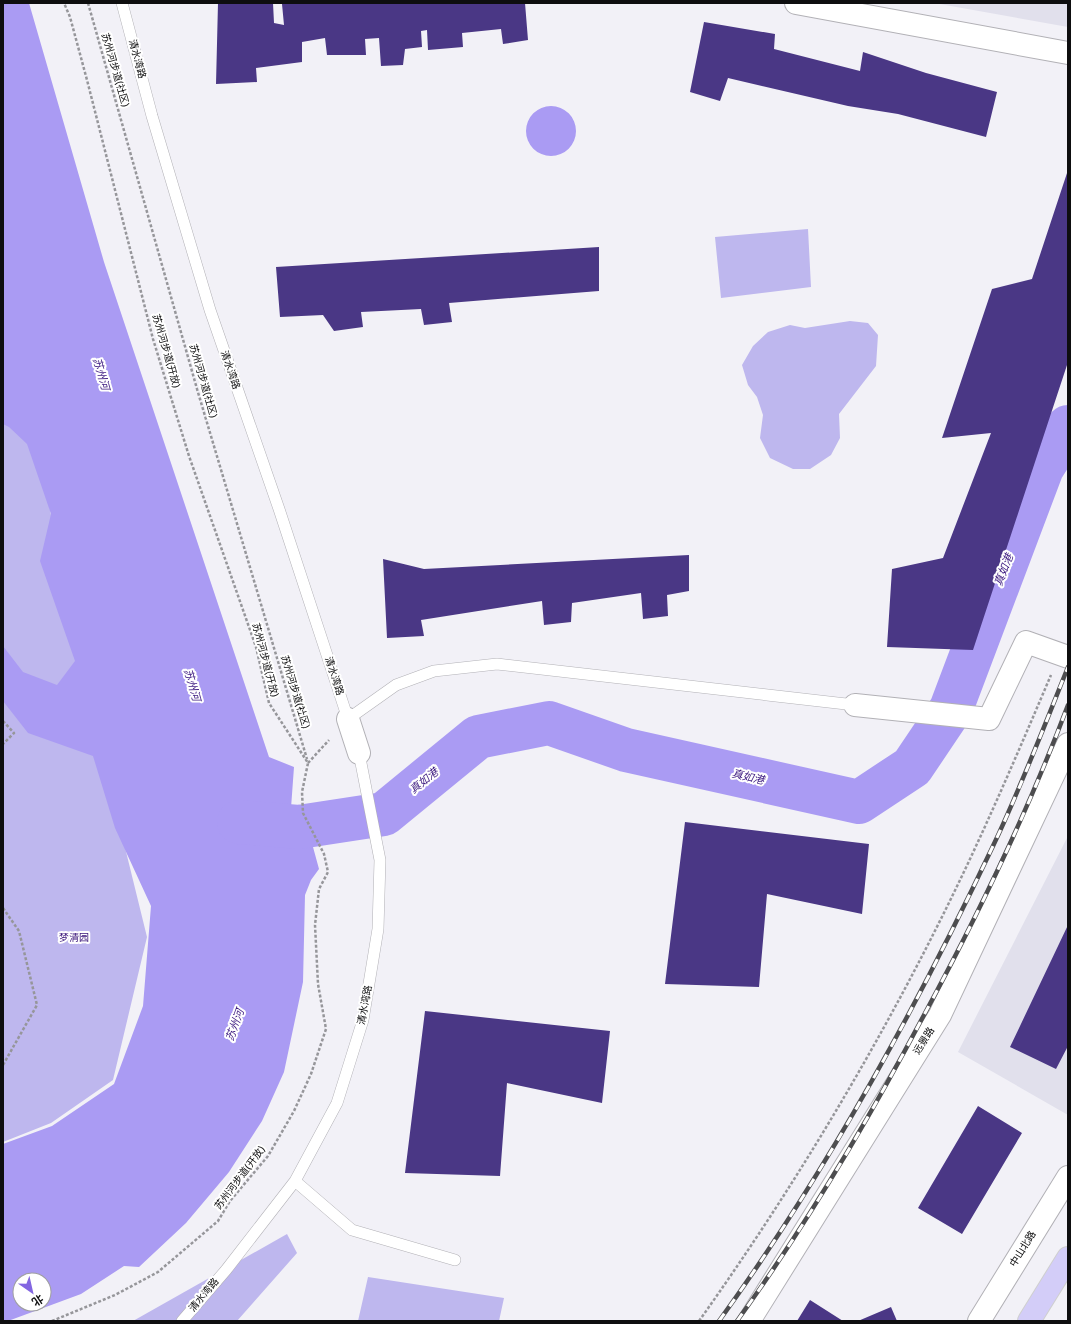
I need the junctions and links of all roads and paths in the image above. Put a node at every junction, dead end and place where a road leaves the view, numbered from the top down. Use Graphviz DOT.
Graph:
graph roads {
  1 [pos="64,3"];
  2 [pos="88,3"];
  3 [pos="122,3"];
  4 [pos="796,3"];
  5 [pos="1068,53"];
  6 [pos="1064,656"];
  7 [pos="855,705"];
  8 [pos="348,719"];
  9 [pos="3,721"];
  10 [pos="3,744"];
  11 [pos="1068,744"];
  12 [pos="359,753"];
  13 [pos="308,763"];
  14 [pos="3,908"];
  15 [pos="3,1065"];
  16 [pos="1068,1177"];
  17 [pos="295,1181"];
  18 [pos="1068,1258"];
  19 [pos="455,1260"];
  20 [pos="52,1321"];
  21 [pos="182,1321"];
  22 [pos="699,1321"];
  23 [pos="749,1321"];
  24 [pos="979,1321"];
  25 [pos="1029,1321"];
  1 -- 13 [label="path, 苏州河步道(开放)"];
  2 -- 13 [label="path, 苏州河步道(社区)"];
  3 -- 8 [label="lane, 清水湾路"];
  4 -- 5 [label="street"];
  6 -- 7 [label="street"];
  6 -- 22 [label="path"];
  7 -- 8 [label="lane"];
  8 -- 12 [label="street, 清水湾路"];
  8 -- 13 [label="path"];
  9 -- 10 [label="path"];
  11 -- 23 [label="street, 远景路"];
  12 -- 17 [label="lane, 清水湾路"];
  13 -- 20 [label="path, 苏州河步道(开放)"];
  14 -- 15 [label="path"];
  16 -- 24 [label="street, 中山北路"];
  17 -- 19 [label="lane"];
  17 -- 21 [label="lane, 清水湾路"];
  18 -- 25 [label="main road"];
}
